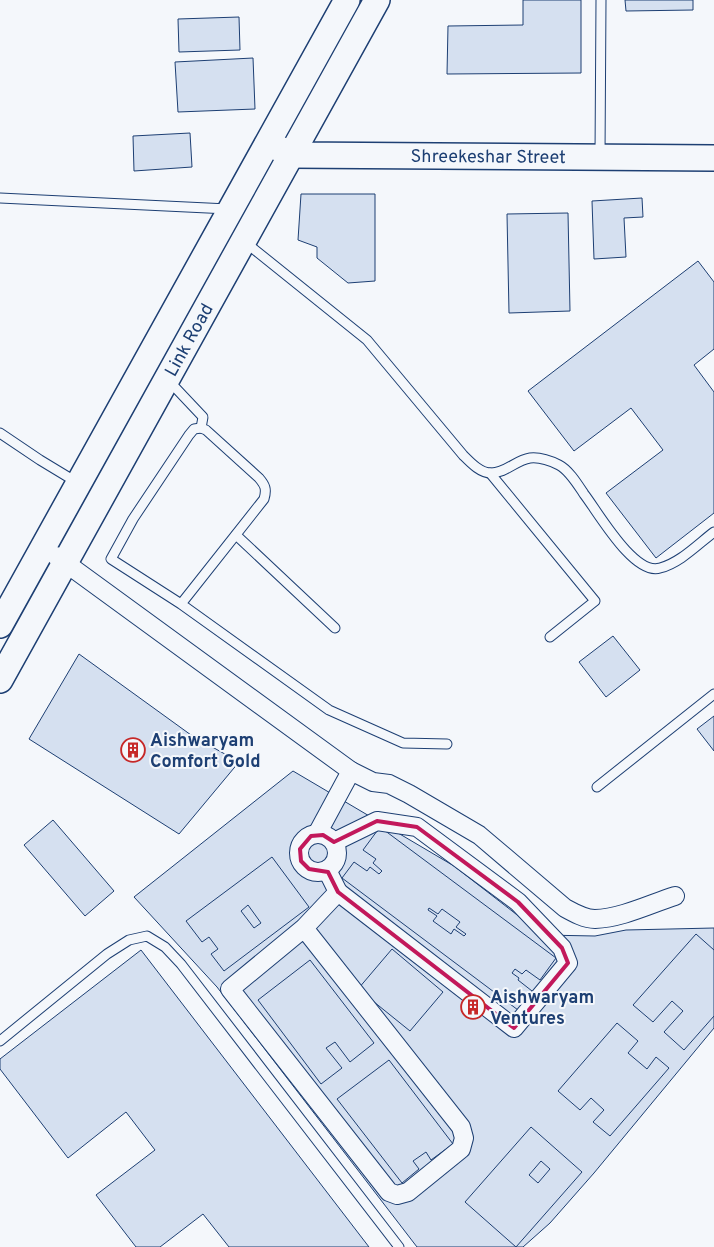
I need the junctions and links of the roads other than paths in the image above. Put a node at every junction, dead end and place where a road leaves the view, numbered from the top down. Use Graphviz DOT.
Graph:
graph roads {
  1 [pos="347,0"];
  2 [pos="377,0"];
  3 [pos="601,0"];
  4 [pos="268,143"];
  5 [pos="291,155"];
  6 [pos="600,156"];
  7 [pos="714,158"];
  8 [pos="0,198"];
  9 [pos="231,209"];
  10 [pos="244,240"];
  11 [pos="167,379"];
  12 [pos="201,428"];
  13 [pos="0,433"];
  14 [pos="490,473"];
  15 [pos="90,490"];
  16 [pos="714,532"];
  17 [pos="236,535"];
  18 [pos="44,546"];
  19 [pos="65,562"];
  20 [pos="180,604"];
  21 [pos="0,625"];
  22 [pos="335,628"];
  23 [pos="550,637"];
  24 [pos="0,680"];
  25 [pos="714,694"];
  26 [pos="448,744"];
  27 [pos="351,771"];
  28 [pos="597,787"];
  29 [pos="317,834"];
  30 [pos="334,842"];
  31 [pos="327,870"];
  32 [pos="338,892"];
  33 [pos="675,896"];
  34 [pos="304,928"];
  35 [pos="0,1041"];
  36 [pos="399,1247"];
  1 -- 4 [label="street, Link Road"];
  2 -- 5 [label="street, Link Road"];
  3 -- 6 [label="lane"];
  4 -- 5 [label="street, Shreekeshar Street"];
  4 -- 9 [label="street, Link Road"];
  5 -- 6 [label="street, Shreekeshar Street"];
  5 -- 10 [label="street, Link Road"];
  6 -- 7 [label="street, Shreekeshar Street"];
  8 -- 9 [label="lane"];
  9 -- 15 [label="street, Link Road"];
  10 -- 11 [label="street, Link Road"];
  10 -- 14 [label="lane"];
  11 -- 12 [label="lane"];
  11 -- 15 [label="street, Link Road"];
  12 -- 17 [label="lane"];
  12 -- 20 [label="lane"];
  13 -- 15 [label="lane"];
  14 -- 16 [label="lane"];
  14 -- 23 [label="lane"];
  15 -- 18 [label="street, Link Road"];
  15 -- 19 [label="street, Link Road"];
  17 -- 20 [label="lane"];
  17 -- 22 [label="lane"];
  18 -- 19 [label="street"];
  18 -- 21 [label="street, Link Road"];
  19 -- 24 [label="street, Link Road"];
  19 -- 27 [label="street"];
  20 -- 26 [label="lane"];
  25 -- 28 [label="lane"];
  27 -- 29 [label="street"];
  27 -- 33 [label="street"];
  29 -- 30 [label="street"];
  29 -- 31 [label="street"];
  30 -- 31 [label="street"];
  30 -- 32 [label="street"];
  31 -- 32 [label="street"];
  32 -- 34 [label="street"];
  34 -- 34 [label="street"];
  35 -- 36 [label="lane"];
}
